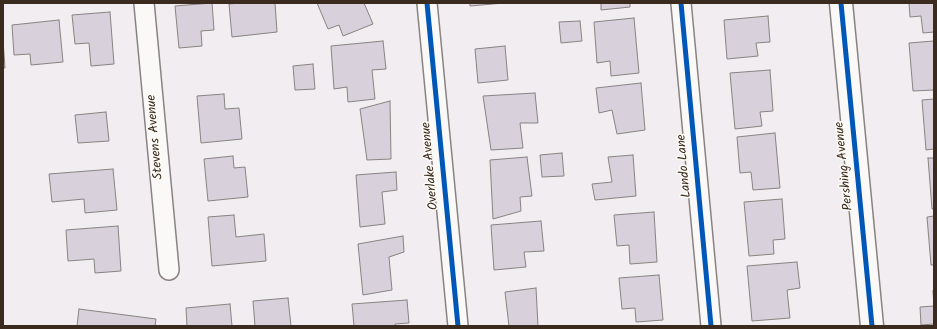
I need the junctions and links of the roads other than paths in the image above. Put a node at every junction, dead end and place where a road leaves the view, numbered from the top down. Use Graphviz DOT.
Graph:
graph roads {
  1 [pos="144,3"];
  2 [pos="427,3"];
  3 [pos="681,3"];
  4 [pos="841,3"];
  5 [pos="169,270"];
  6 [pos="458,326"];
  7 [pos="711,326"];
  8 [pos="872,326"];
  1 -- 5 [label="street, Stevens Avenue"];
  2 -- 6 [label="street, Overlake Avenue"];
  3 -- 7 [label="street, Lando Lane"];
  4 -- 8 [label="street, Pershing Avenue"];
}
